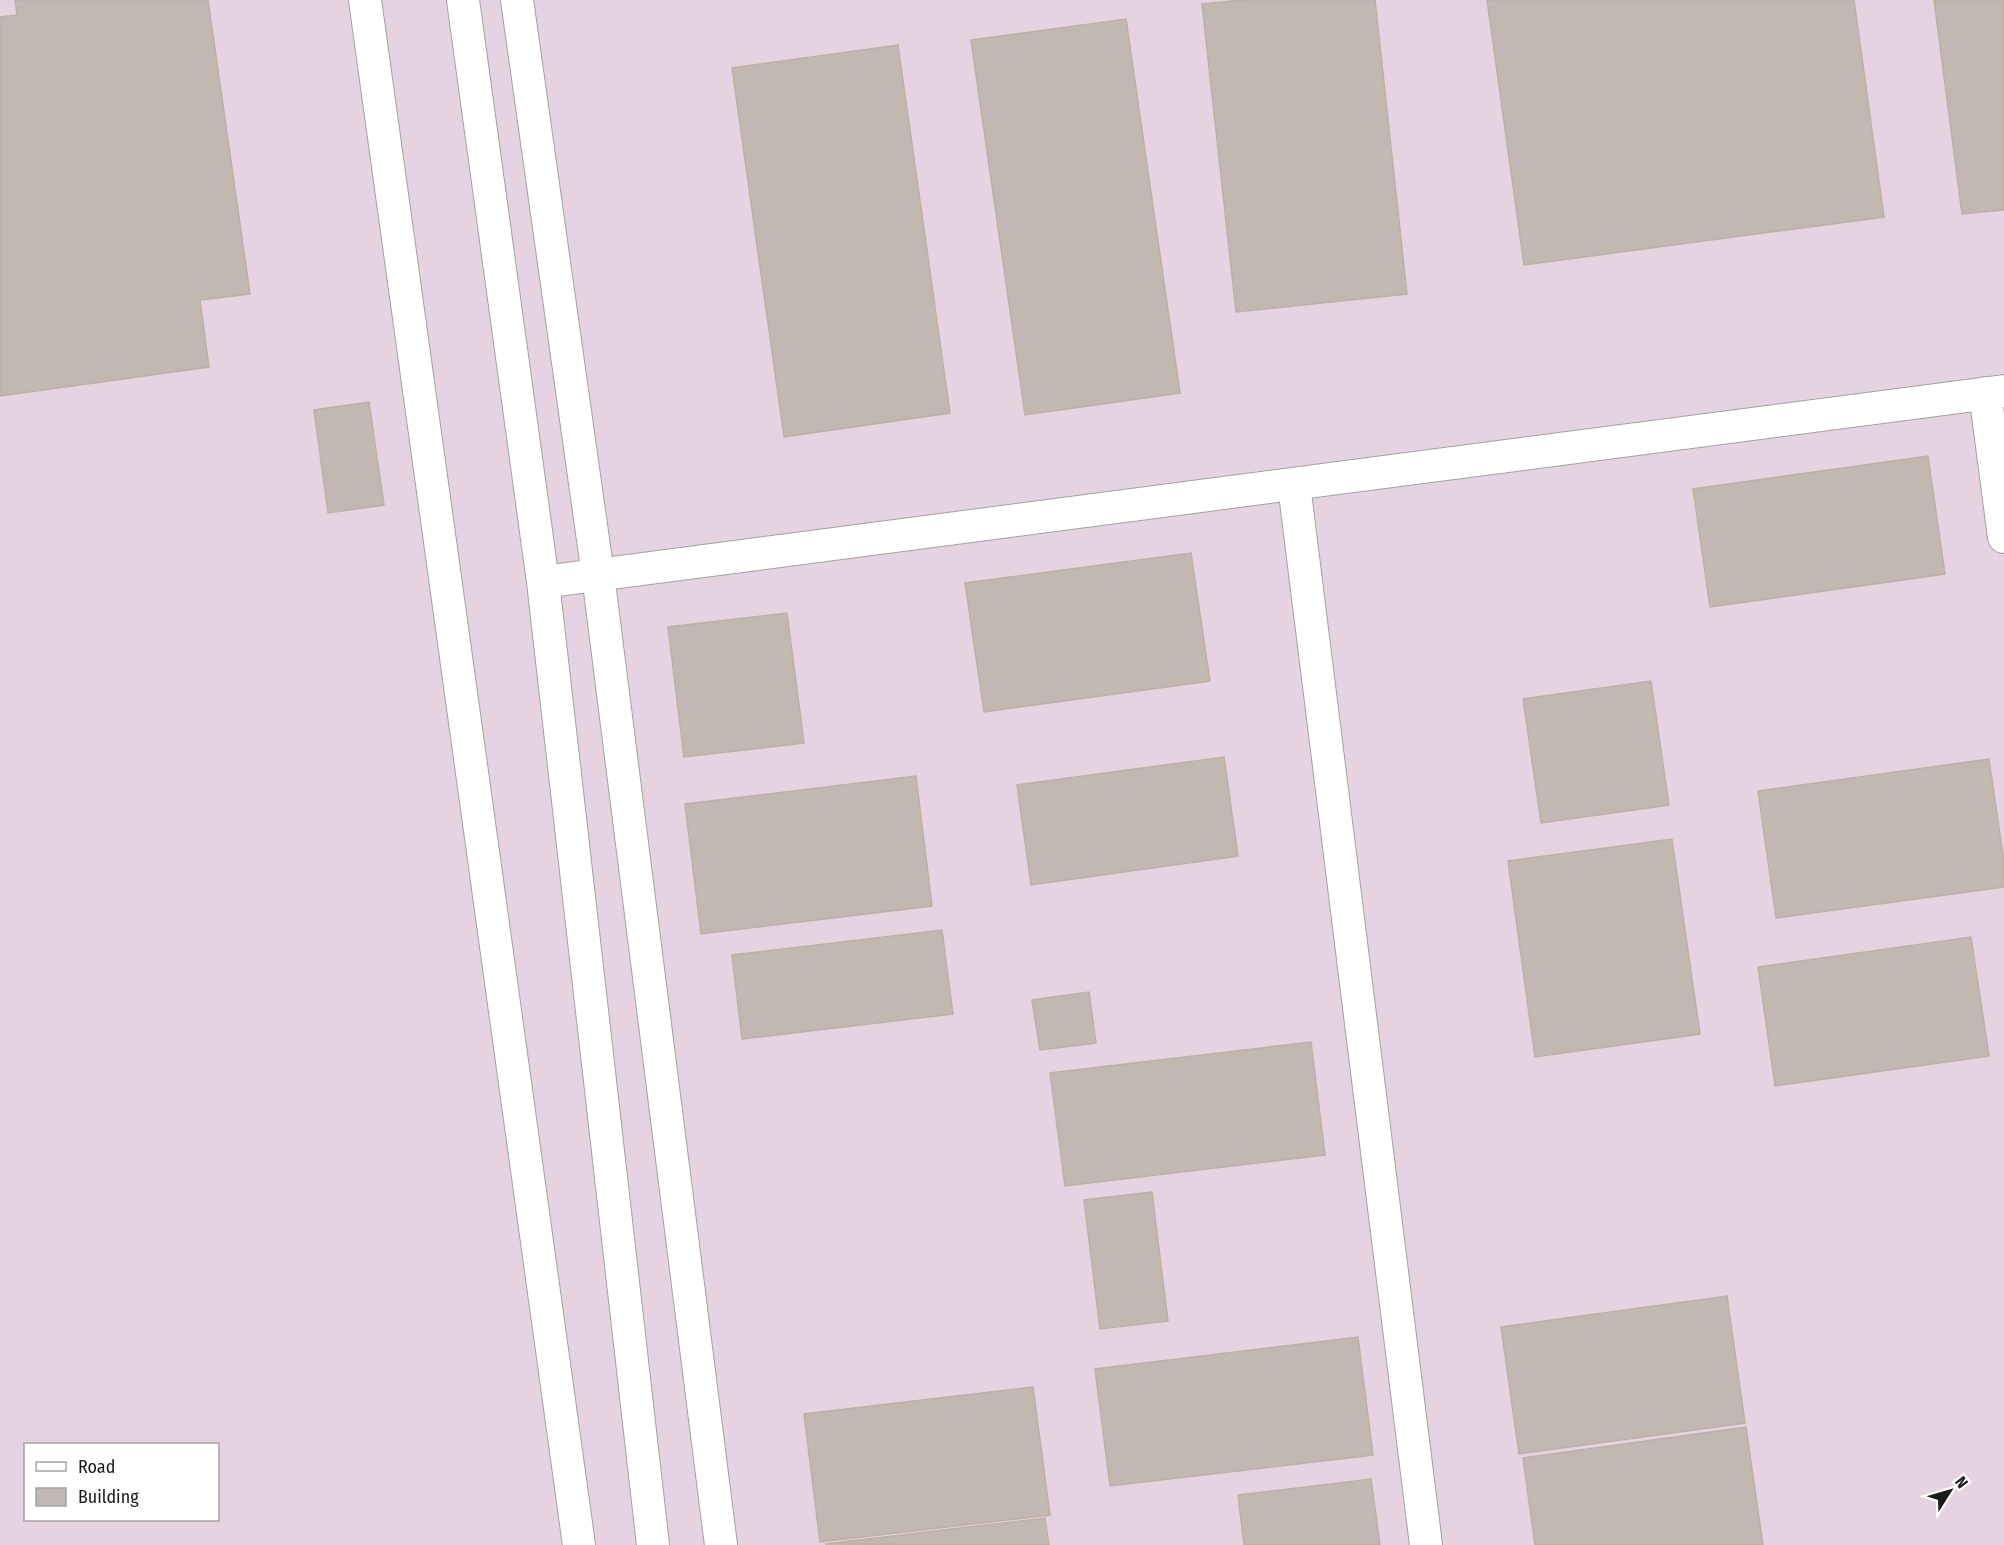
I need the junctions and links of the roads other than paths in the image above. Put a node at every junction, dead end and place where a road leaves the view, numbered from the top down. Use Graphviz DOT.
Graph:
graph roads {
  1 [pos="365,0"];
  2 [pos="463,0"];
  3 [pos="517,0"];
  4 [pos="1994,392"];
  5 [pos="1294,484"];
  6 [pos="2004,537"];
  7 [pos="598,575"];
  8 [pos="543,582"];
  9 [pos="579,1545"];
  10 [pos="653,1545"];
  11 [pos="721,1545"];
  12 [pos="1426,1545"];
  1 -- 9 [label="street"];
  2 -- 8 [label="street"];
  3 -- 7 [label="street"];
  4 -- 5 [label="street"];
  4 -- 6 [label="street"];
  5 -- 7 [label="street"];
  5 -- 12 [label="street"];
  7 -- 8 [label="street"];
  7 -- 11 [label="street"];
  8 -- 10 [label="street"];
}
